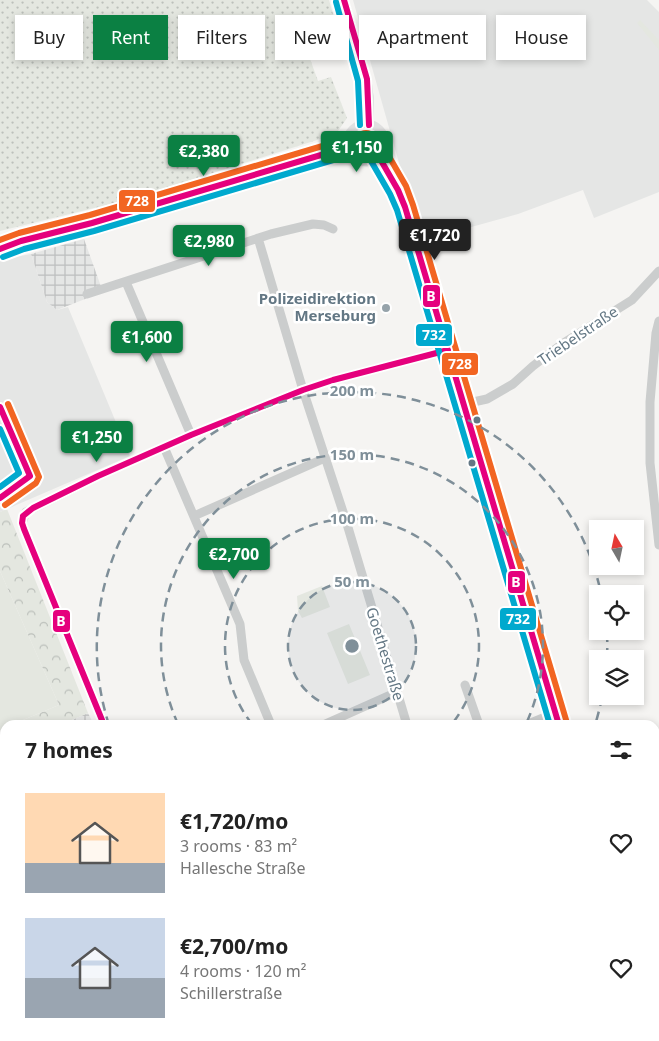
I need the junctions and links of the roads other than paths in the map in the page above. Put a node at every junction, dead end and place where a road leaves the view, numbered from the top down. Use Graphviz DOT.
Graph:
graph roads {
  1 [pos="344,0"];
  2 [pos="369,124"];
  3 [pos="348,147"];
  4 [pos="379,157"];
  5 [pos="333,229"];
  6 [pos="258,238"];
  7 [pos="0,249"];
  8 [pos="659,271"];
  9 [pos="126,282"];
  10 [pos="87,294"];
  11 [pos="659,321"];
  12 [pos="448,350"];
  13 [pos="303,390"];
  14 [pos="464,404"];
  15 [pos="191,435"];
  16 [pos="164,447"];
  17 [pos="325,458"];
  18 [pos="194,516"];
  19 [pos="659,545"];
  20 [pos="465,684"];
  21 [pos="397,692"];
  22 [pos="555,713"];
  23 [pos="102,720"];
  24 [pos="269,720"];
  25 [pos="334,720"];
  26 [pos="405,720"];
  27 [pos="477,720"];
  28 [pos="538,720"];
  29 [pos="557,720"];
  1 -- 2 [label="street"];
  2 -- 3 [label="main road"];
  2 -- 4 [label="main road"];
  3 -- 4 [label="main road"];
  3 -- 7 [label="main road"];
  4 -- 12 [label="main road"];
  5 -- 6 [label="street"];
  6 -- 9 [label="street"];
  6 -- 13 [label="street, Goethestraße"];
  8 -- 14 [label="street, Triebelstraße"];
  9 -- 10 [label="street"];
  9 -- 15 [label="street"];
  11 -- 19 [label="street"];
  12 -- 13 [label="street"];
  12 -- 14 [label="main road"];
  13 -- 15 [label="street"];
  13 -- 17 [label="street, Goethestraße"];
  14 -- 22 [label="main road"];
  15 -- 16 [label="street"];
  16 -- 18 [label="street"];
  16 -- 23 [label="street"];
  17 -- 18 [label="street"];
  17 -- 21 [label="street, Goethestraße"];
  18 -- 24 [label="street"];
  20 -- 27 [label="street"];
  21 -- 25 [label="street"];
  21 -- 26 [label="street, Goethestraße"];
  22 -- 28 [label="street"];
  22 -- 29 [label="main road"];
}
